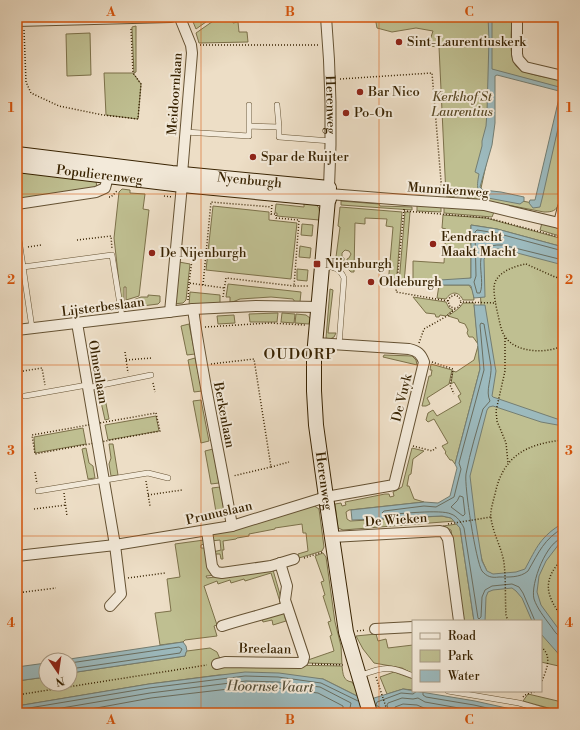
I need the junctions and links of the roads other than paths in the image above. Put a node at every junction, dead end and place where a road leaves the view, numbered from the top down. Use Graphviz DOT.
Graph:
graph roads {
  1 [pos="176,17"];
  2 [pos="326,17"];
  3 [pos="517,17"];
  4 [pos="87,18"];
  5 [pos="21,20"];
  6 [pos="563,76"];
  7 [pos="249,105"];
  8 [pos="278,105"];
  9 [pos="249,126"];
  10 [pos="278,128"];
  11 [pos="186,132"];
  12 [pos="331,142"];
  13 [pos="17,154"];
  14 [pos="17,165"];
  15 [pos="108,177"];
  16 [pos="181,186"];
  17 [pos="329,194"];
  18 [pos="17,204"];
  19 [pos="563,207"];
  20 [pos="561,224"];
  21 [pos="17,226"];
  22 [pos="322,265"];
  23 [pos="23,267"];
  24 [pos="318,307"];
  25 [pos="190,309"];
  26 [pos="170,312"];
  27 [pos="122,317"];
  28 [pos="76,323"];
  29 [pos="32,328"];
  30 [pos="17,330"];
  31 [pos="316,343"];
  32 [pos="339,344"];
  33 [pos="151,375"];
  34 [pos="87,386"];
  35 [pos="25,396"];
  36 [pos="168,478"];
  37 [pos="103,480"];
  38 [pos="38,492"];
  39 [pos="326,497"];
  40 [pos="232,526"];
  41 [pos="207,531"];
  42 [pos="333,543"];
  43 [pos="116,545"];
  44 [pos="17,556"];
  45 [pos="294,559"];
  46 [pos="280,563"];
  47 [pos="110,606"];
  48 [pos="287,607"];
  49 [pos="459,620"];
  50 [pos="222,626"];
  51 [pos="412,628"];
  52 [pos="375,629"];
  53 [pos="217,664"];
  54 [pos="359,676"];
  55 [pos="412,676"];
  56 [pos="453,692"];
  57 [pos="370,713"];
  58 [pos="554,713"];
  1 -- 4 [label="street"];
  1 -- 11 [label="street, Meidoornlaan"];
  2 -- 12 [label="street, Herenweg"];
  3 -- 6 [label="street"];
  4 -- 5 [label="street"];
  7 -- 9 [label="lane"];
  8 -- 10 [label="lane"];
  9 -- 10 [label="lane"];
  9 -- 11 [label="lane"];
  10 -- 12 [label="lane"];
  11 -- 16 [label="street, Meidoornlaan"];
  12 -- 17 [label="street, Herenweg"];
  13 -- 16 [label="street, Populierenweg"];
  14 -- 15 [label="street, Populierenweg"];
  15 -- 16 [label="street, Populierenweg"];
  15 -- 18 [label="street"];
  16 -- 17 [label="street, Nyenburgh"];
  16 -- 17 [label="street, Nyenburgh"];
  16 -- 26 [label="street"];
  17 -- 20 [label="street, Munnikenweg"];
  17 -- 22 [label="street, Herenweg"];
  19 -- 20 [label="street"];
  21 -- 23 [label="lane"];
  22 -- 24 [label="street, Herenweg"];
  22 -- 32 [label="lane"];
  23 -- 27 [label="lane"];
  23 -- 29 [label="lane"];
  24 -- 25 [label="street"];
  24 -- 31 [label="street, Herenweg"];
  25 -- 26 [label="street, Lijsterbeslaan"];
  25 -- 40 [label="street, Berkenlaan"];
  26 -- 27 [label="street, Lijsterbeslaan"];
  27 -- 28 [label="street, Lijsterbeslaan"];
  28 -- 29 [label="street, Lijsterbeslaan"];
  28 -- 34 [label="street, Olmenlaan"];
  29 -- 30 [label="street, Lijsterbeslaan"];
  31 -- 32 [label="street"];
  31 -- 39 [label="street, Herenweg"];
  32 -- 39 [label="street, De Vuyk"];
  33 -- 34 [label="lane"];
  34 -- 35 [label="lane"];
  34 -- 37 [label="street, Olmenlaan"];
  36 -- 37 [label="lane"];
  37 -- 38 [label="lane"];
  37 -- 43 [label="street, Olmenlaan"];
  39 -- 40 [label="street, Prunuslaan"];
  39 -- 42 [label="street, Herenweg"];
  40 -- 41 [label="street, Prunuslaan"];
  41 -- 43 [label="street, Prunuslaan"];
  41 -- 46 [label="street"];
  42 -- 49 [label="street, De Wieken"];
  42 -- 54 [label="street, Herenweg"];
  43 -- 44 [label="street, Prunuslaan"];
  43 -- 47 [label="street"];
  45 -- 46 [label="street"];
  46 -- 48 [label="street, Breelaan"];
  48 -- 50 [label="street, Breelaan"];
  48 -- 53 [label="street, Breelaan"];
  51 -- 52 [label="street"];
  54 -- 55 [label="lane"];
  54 -- 57 [label="street, Herenweg"];
  56 -- 58 [label="lane"];
}
